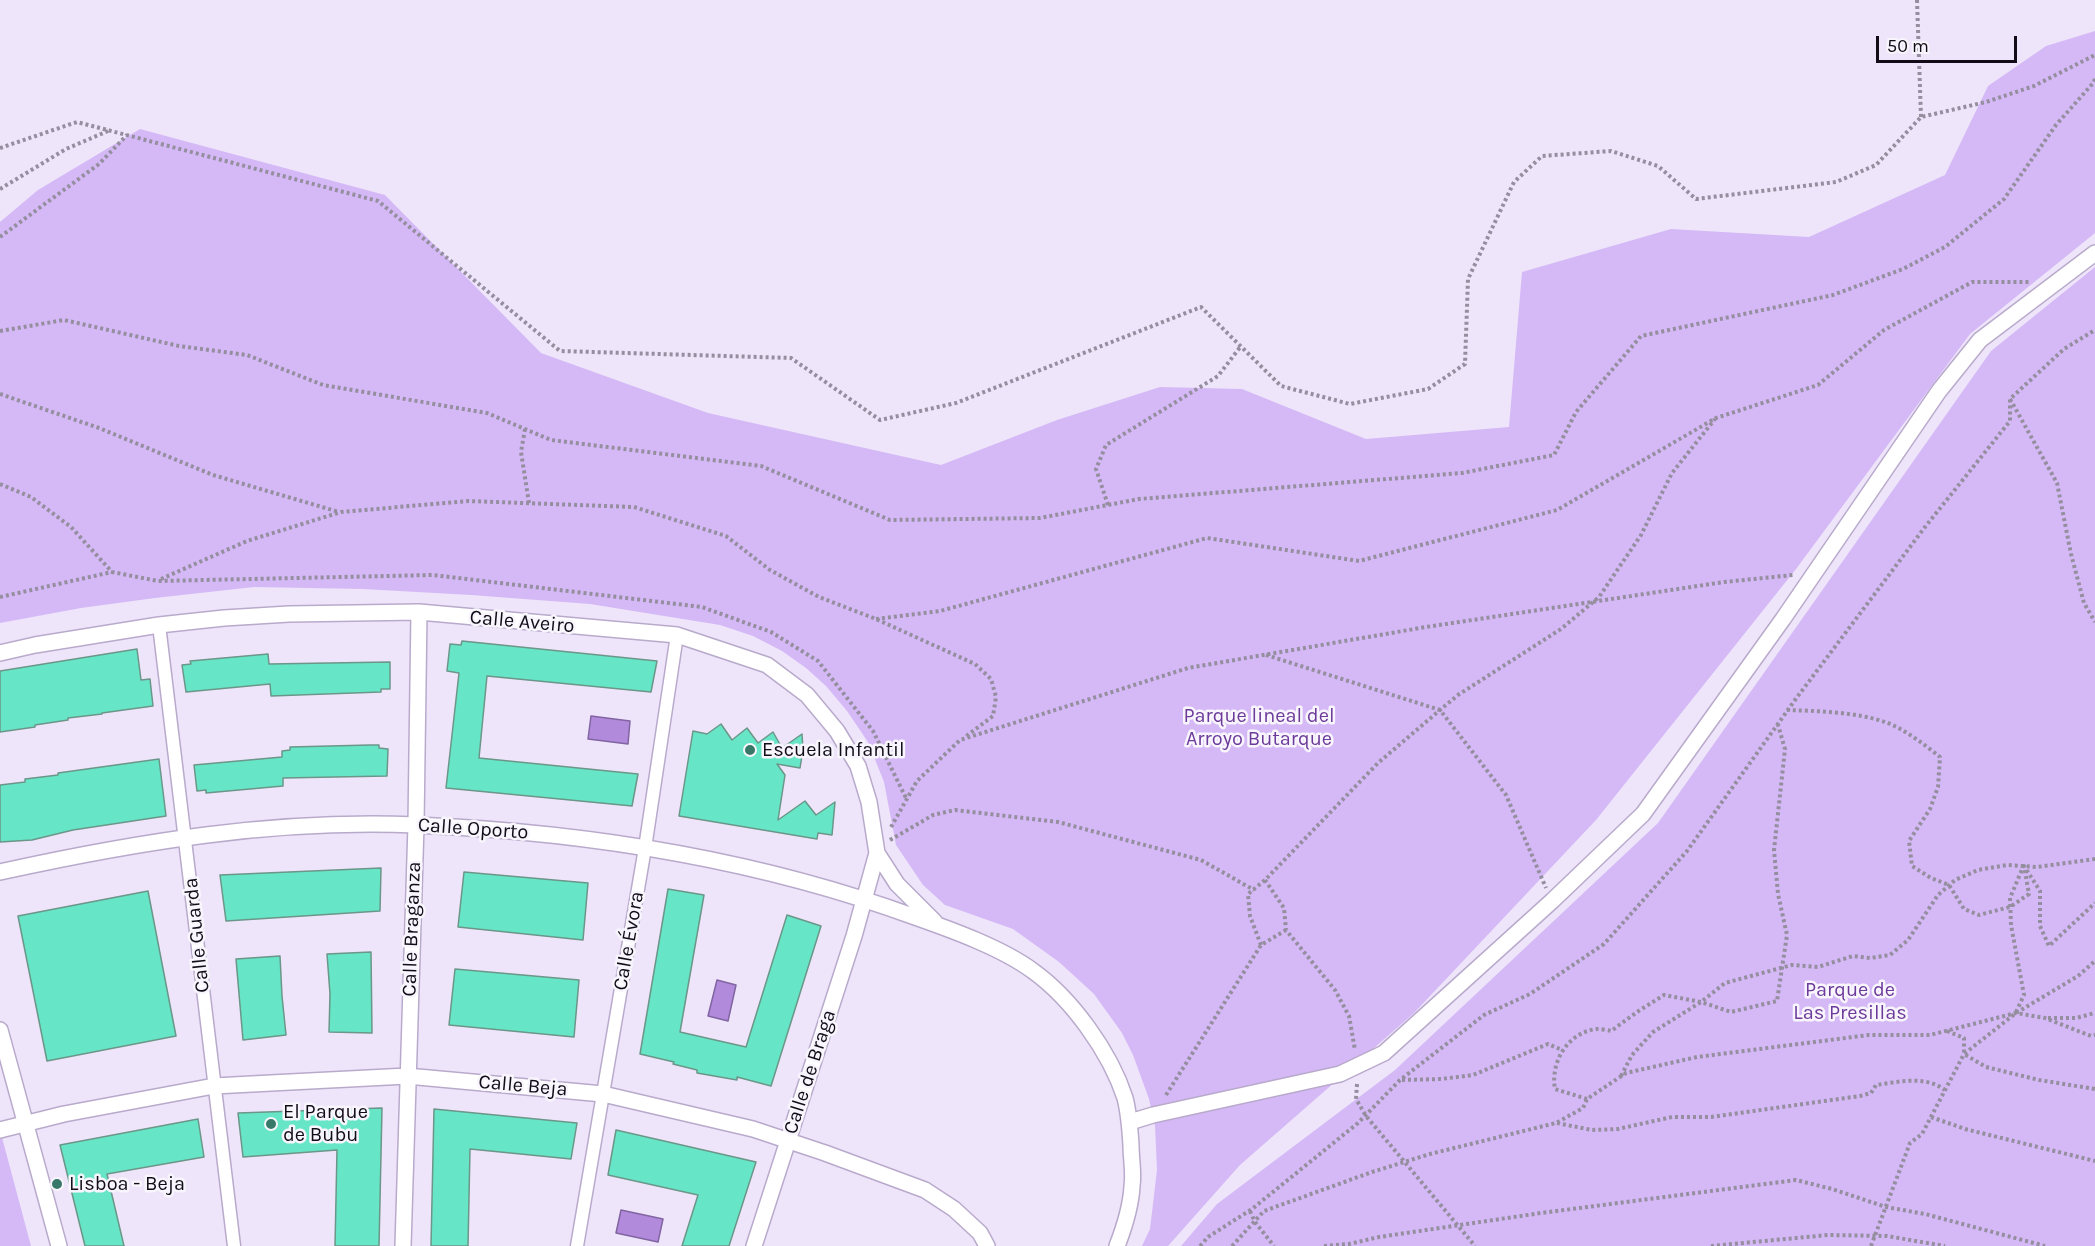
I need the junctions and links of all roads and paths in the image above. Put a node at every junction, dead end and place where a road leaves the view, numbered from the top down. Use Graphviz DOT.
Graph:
graph roads {
  1 [pos="1917,0"];
  2 [pos="2095,55"];
  3 [pos="2095,78"];
  4 [pos="1921,117"];
  5 [pos="109,130"];
  6 [pos="127,135"];
  7 [pos="0,148"];
  8 [pos="0,189"];
  9 [pos="0,237"];
  10 [pos="2095,253"];
  11 [pos="2057,282"];
  12 [pos="2095,330"];
  13 [pos="0,331"];
  14 [pos="1241,346"];
  15 [pos="0,394"];
  16 [pos="2010,399"];
  17 [pos="1716,418"];
  18 [pos="525,429"];
  19 [pos="0,484"];
  20 [pos="529,503"];
  21 [pos="1108,505"];
  22 [pos="341,512"];
  23 [pos="112,572"];
  24 [pos="1815,572"];
  25 [pos="0,597"];
  26 [pos="1592,603"];
  27 [pos="419,612"];
  28 [pos="876,619"];
  29 [pos="2095,622"];
  30 [pos="159,625"];
  31 [pos="677,635"];
  32 [pos="0,653"];
  33 [pos="1265,654"];
  34 [pos="1440,710"];
  35 [pos="1787,710"];
  36 [pos="1778,724"];
  37 [pos="960,740"];
  38 [pos="416,825"];
  39 [pos="186,837"];
  40 [pos="645,848"];
  41 [pos="877,853"];
  42 [pos="2095,859"];
  43 [pos="2024,866"];
  44 [pos="0,872"];
  45 [pos="1265,880"];
  46 [pos="1949,885"];
  47 [pos="1254,890"];
  48 [pos="865,899"];
  49 [pos="1552,901"];
  50 [pos="2095,903"];
  51 [pos="2010,906"];
  52 [pos="938,925"];
  53 [pos="1286,930"];
  54 [pos="1261,945"];
  55 [pos="2095,961"];
  56 [pos="1783,968"];
  57 [pos="1701,1002"];
  58 [pos="2095,1012"];
  59 [pos="2016,1013"];
  60 [pos="2045,1018"];
  61 [pos="0,1030"];
  62 [pos="1947,1030"];
  63 [pos="2095,1035"];
  64 [pos="1562,1050"];
  65 [pos="1964,1054"];
  66 [pos="1358,1066"];
  67 [pos="407,1076"];
  68 [pos="1621,1077"];
  69 [pos="1400,1080"];
  70 [pos="214,1086"];
  71 [pos="2095,1089"];
  72 [pos="1945,1090"];
  73 [pos="603,1094"];
  74 [pos="1587,1099"];
  75 [pos="1154,1115"];
  76 [pos="1366,1116"];
  77 [pos="1931,1117"];
  78 [pos="1130,1122"];
  79 [pos="26,1123"];
  80 [pos="1556,1123"];
  81 [pos="0,1130"];
  82 [pos="788,1140"];
  83 [pos="2095,1161"];
  84 [pos="1405,1162"];
  85 [pos="1886,1207"];
  86 [pos="1250,1210"];
  87 [pos="1255,1222"];
  88 [pos="1458,1226"];
  89 [pos="1875,1236"];
  90 [pos="59,1246"];
  91 [pos="234,1246"];
  92 [pos="403,1246"];
  93 [pos="577,1246"];
  94 [pos="754,1246"];
  95 [pos="987,1246"];
  96 [pos="1117,1246"];
  97 [pos="1200,1246"];
  98 [pos="1232,1246"];
  99 [pos="1274,1246"];
  100 [pos="1324,1246"];
  101 [pos="1475,1246"];
  102 [pos="1711,1246"];
  103 [pos="1871,1246"];
  104 [pos="1945,1246"];
  105 [pos="2045,1246"];
  1 -- 4 [label="path"];
  2 -- 4 [label="path"];
  3 -- 21 [label="path"];
  4 -- 14 [label="path"];
  5 -- 6 [label="path"];
  5 -- 7 [label="path"];
  5 -- 8 [label="path"];
  6 -- 9 [label="path"];
  6 -- 14 [label="path"];
  10 -- 11 [label="street"];
  11 -- 17 [label="path"];
  11 -- 24 [label="street"];
  12 -- 16 [label="path"];
  13 -- 18 [label="path"];
  14 -- 21 [label="path"];
  15 -- 22 [label="path"];
  16 -- 29 [label="path"];
  16 -- 35 [label="path"];
  17 -- 26 [label="path"];
  17 -- 28 [label="path"];
  18 -- 20 [label="path"];
  18 -- 21 [label="path"];
  19 -- 23 [label="path"];
  20 -- 22 [label="path"];
  20 -- 28 [label="path"];
  22 -- 23 [label="path"];
  23 -- 25 [label="path"];
  24 -- 26 [label="path"];
  24 -- 49 [label="street"];
  26 -- 33 [label="path"];
  26 -- 34 [label="path"];
  27 -- 30 [label="street, Calle Aveiro"];
  27 -- 31 [label="street, Calle Aveiro"];
  27 -- 38 [label="street, Calle Braganza"];
  28 -- 37 [label="path"];
  30 -- 32 [label="street, Calle Aveiro"];
  30 -- 39 [label="street, Calle Guarda"];
  31 -- 40 [label="street, Calle Évora"];
  31 -- 41 [label="street, Calle Aveiro"];
  33 -- 34 [label="path"];
  33 -- 37 [label="path"];
  34 -- 45 [label="path"];
  34 -- 49 [label="path"];
  35 -- 36 [label="path"];
  35 -- 46 [label="path"];
  36 -- 56 [label="path"];
  36 -- 69 [label="path"];
  37 -- 41 [label="path"];
  38 -- 39 [label="street, Calle Oporto"];
  38 -- 40 [label="street, Calle Oporto"];
  38 -- 67 [label="street, Calle Braganza"];
  39 -- 44 [label="street, Calle Oporto"];
  39 -- 70 [label="street, Calle Guarda"];
  40 -- 48 [label="street, Calle Oporto"];
  40 -- 73 [label="street, Calle Évora"];
  41 -- 47 [label="path"];
  41 -- 48 [label="street, Calle Aveiro"];
  41 -- 52 [label="street, Calle Oporto"];
  42 -- 43 [label="path"];
  43 -- 46 [label="path"];
  43 -- 50 [label="path"];
  43 -- 51 [label="path"];
  43 -- 51 [label="path"];
  45 -- 47 [label="path"];
  45 -- 53 [label="path"];
  46 -- 51 [label="path"];
  46 -- 56 [label="path"];
  47 -- 54 [label="path"];
  48 -- 52 [label="street, Calle Oporto"];
  48 -- 82 [label="street, Calle de Braga"];
  49 -- 66 [label="street"];
  51 -- 59 [label="path"];
  52 -- 78 [label="street, Calle Oporto"];
  53 -- 54 [label="path"];
  53 -- 66 [label="path"];
  54 -- 75 [label="path"];
  55 -- 59 [label="path"];
  56 -- 57 [label="path"];
  56 -- 57 [label="path"];
  57 -- 64 [label="path"];
  57 -- 68 [label="path"];
  58 -- 60 [label="path"];
  59 -- 60 [label="path"];
  59 -- 62 [label="path"];
  59 -- 65 [label="path"];
  60 -- 63 [label="path"];
  61 -- 79 [label="street"];
  62 -- 65 [label="path"];
  62 -- 68 [label="path"];
  64 -- 69 [label="path"];
  64 -- 74 [label="path"];
  65 -- 71 [label="path"];
  65 -- 72 [label="path"];
  66 -- 75 [label="street"];
  66 -- 76 [label="path"];
  67 -- 70 [label="street, Calle Beja"];
  67 -- 73 [label="street, Calle Beja"];
  67 -- 92 [label="street, Calle Braganza"];
  68 -- 74 [label="path"];
  69 -- 76 [label="path"];
  70 -- 79 [label="street, Calle Beja"];
  70 -- 91 [label="street, Calle Guarda"];
  72 -- 77 [label="path"];
  72 -- 80 [label="path"];
  73 -- 82 [label="street, Calle Beja"];
  73 -- 93 [label="street, Calle Évora"];
  74 -- 80 [label="path"];
  75 -- 78 [label="street"];
  76 -- 84 [label="path"];
  76 -- 86 [label="path"];
  77 -- 83 [label="path"];
  77 -- 85 [label="path"];
  78 -- 96 [label="street, Calle Oporto"];
  79 -- 81 [label="street, Calle Beja"];
  79 -- 90 [label="street"];
  80 -- 84 [label="path"];
  82 -- 94 [label="street, Calle de Braga"];
  82 -- 95 [label="street, Calle Beja"];
  84 -- 87 [label="path"];
  84 -- 88 [label="path"];
  85 -- 88 [label="path"];
  85 -- 89 [label="path"];
  85 -- 105 [label="path"];
  86 -- 87 [label="path"];
  86 -- 97 [label="path"];
  87 -- 98 [label="path"];
  87 -- 99 [label="path"];
  88 -- 100 [label="path"];
  88 -- 101 [label="path"];
  89 -- 102 [label="path"];
  89 -- 103 [label="path"];
  89 -- 104 [label="path"];
}
